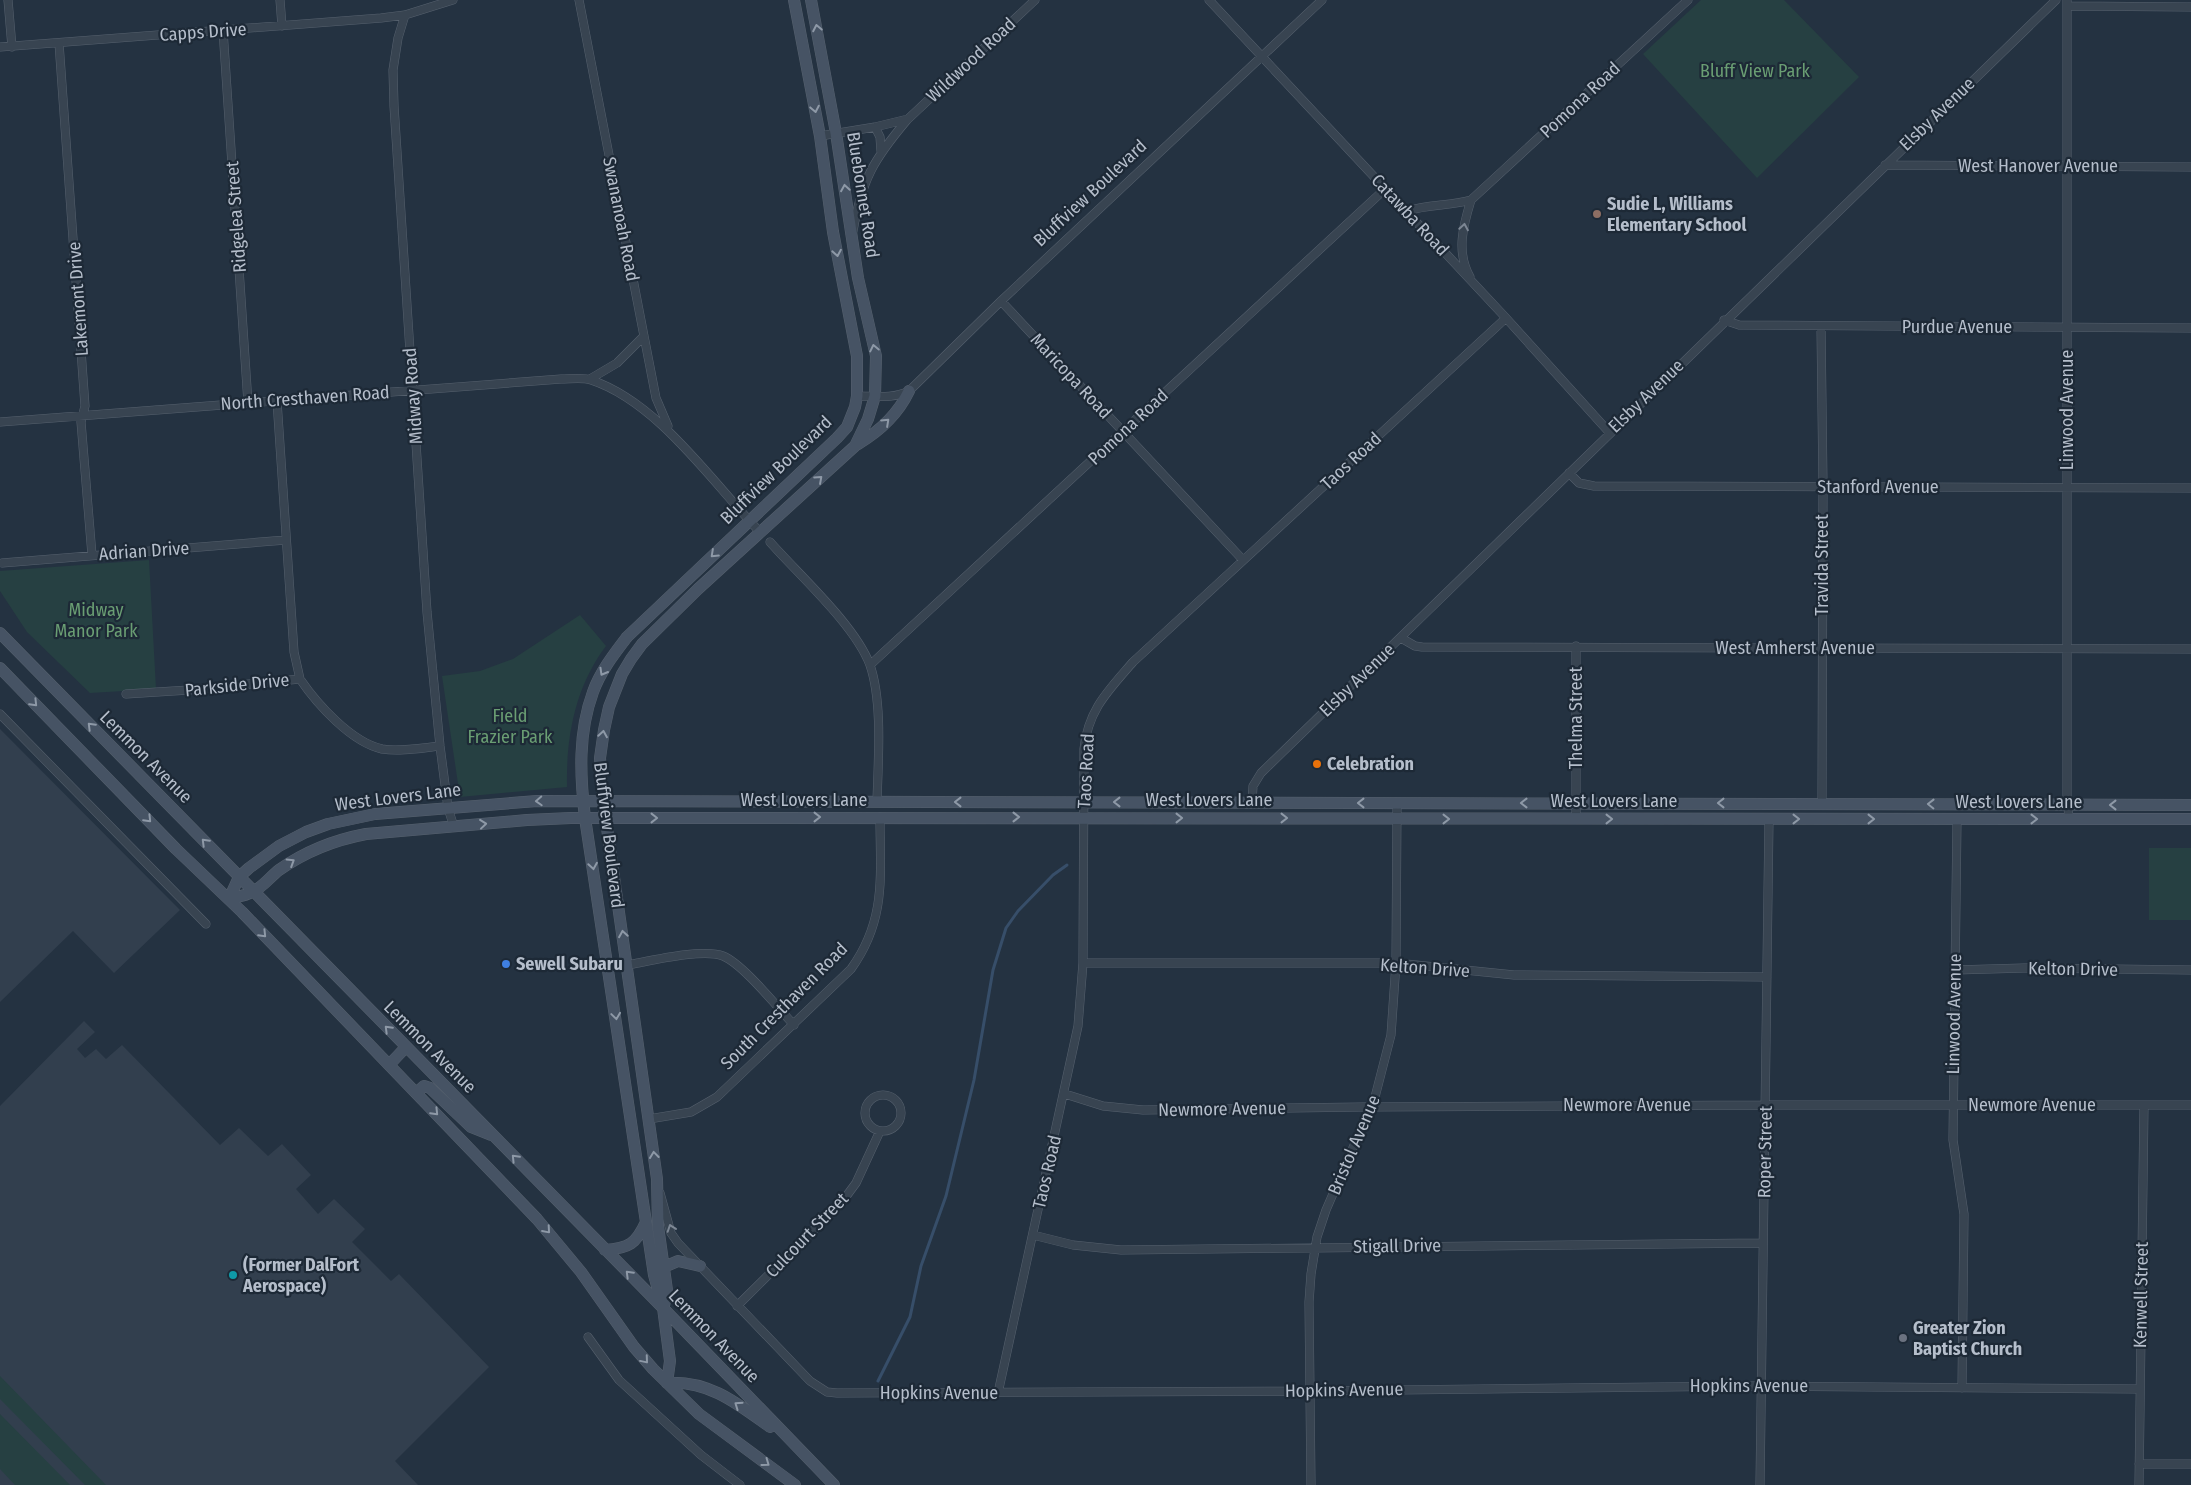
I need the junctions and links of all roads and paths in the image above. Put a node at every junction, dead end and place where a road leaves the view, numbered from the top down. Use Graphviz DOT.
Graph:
graph roads {
  1 [pos="8,0"];
  2 [pos="280,0"];
  3 [pos="453,0"];
  4 [pos="579,0"];
  5 [pos="794,0"];
  6 [pos="811,0"];
  7 [pos="1035,0"];
  8 [pos="1209,0"];
  9 [pos="1322,0"];
  10 [pos="1688,0"];
  11 [pos="2056,0"];
  12 [pos="2068,3"];
  13 [pos="2191,7"];
  14 [pos="405,15"];
  15 [pos="282,26"];
  16 [pos="223,30"];
  17 [pos="60,43"];
  18 [pos="12,46"];
  19 [pos="0,48"];
  20 [pos="1262,56"];
  21 [pos="908,119"];
  22 [pos="875,127"];
  23 [pos="836,133"];
  24 [pos="820,136"];
  25 [pos="881,151"];
  26 [pos="1885,165"];
  27 [pos="2067,166"];
  28 [pos="2191,166"];
  29 [pos="1386,189"];
  30 [pos="1471,200"];
  31 [pos="1407,211"];
  32 [pos="852,238"];
  33 [pos="1476,287"];
  34 [pos="1001,301"];
  35 [pos="1506,318"];
  36 [pos="1724,320"];
  37 [pos="1821,326"];
  38 [pos="2067,327"];
  39 [pos="2191,328"];
  40 [pos="644,336"];
  41 [pos="590,379"];
  42 [pos="413,390"];
  43 [pos="909,390"];
  44 [pos="857,396"];
  45 [pos="875,396"];
  46 [pos="277,401"];
  47 [pos="248,403"];
  48 [pos="83,415"];
  49 [pos="0,422"];
  50 [pos="1122,432"];
  51 [pos="1609,432"];
  52 [pos="672,435"];
  53 [pos="854,446"];
  54 [pos="1568,473"];
  55 [pos="1823,486"];
  56 [pos="2067,488"];
  57 [pos="2191,488"];
  58 [pos="750,521"];
  59 [pos="760,532"];
  60 [pos="286,540"];
  61 [pos="770,542"];
  62 [pos="92,555"];
  63 [pos="1243,560"];
  64 [pos="2,563"];
  65 [pos="0,633"];
  66 [pos="1401,638"];
  67 [pos="1576,646"];
  68 [pos="1822,648"];
  69 [pos="2068,648"];
  70 [pos="2191,649"];
  71 [pos="870,665"];
  72 [pos="0,668"];
  73 [pos="300,679"];
  74 [pos="126,694"];
  75 [pos="0,714"];
  76 [pos="440,746"];
  77 [pos="583,800"];
  78 [pos="603,800"];
  79 [pos="877,802"];
  80 [pos="1083,802"];
  81 [pos="1252,802"];
  82 [pos="1397,803"];
  83 [pos="1576,803"];
  84 [pos="1770,803"];
  85 [pos="1822,803"];
  86 [pos="1958,805"];
  87 [pos="2067,805"];
  88 [pos="2150,805"];
  89 [pos="2191,806"];
  90 [pos="448,808"];
  91 [pos="880,817"];
  92 [pos="1083,817"];
  93 [pos="586,818"];
  94 [pos="605,818"];
  95 [pos="1252,818"];
  96 [pos="1397,818"];
  97 [pos="1576,819"];
  98 [pos="1769,819"];
  99 [pos="1822,819"];
  100 [pos="1957,819"];
  101 [pos="2069,819"];
  102 [pos="2150,819"];
  103 [pos="2191,819"];
  104 [pos="454,827"];
  105 [pos="239,877"];
  106 [pos="253,892"];
  107 [pos="229,899"];
  108 [pos="206,924"];
  109 [pos="1083,963"];
  110 [pos="1396,963"];
  111 [pos="628,965"];
  112 [pos="609,968"];
  113 [pos="1955,970"];
  114 [pos="2191,970"];
  115 [pos="1768,977"];
  116 [pos="794,1025"];
  117 [pos="406,1047"];
  118 [pos="389,1065"];
  119 [pos="416,1092"];
  120 [pos="1065,1094"];
  121 [pos="1766,1105"];
  122 [pos="1952,1105"];
  123 [pos="2144,1105"];
  124 [pos="2191,1105"];
  125 [pos="1372,1106"];
  126 [pos="650,1118"];
  127 [pos="632,1121"];
  128 [pos="880,1130"];
  129 [pos="493,1135"];
  130 [pos="657,1179"];
  131 [pos="646,1222"];
  132 [pos="1032,1235"];
  133 [pos="1764,1243"];
  134 [pos="1315,1247"];
  135 [pos="605,1250"];
  136 [pos="700,1266"];
  137 [pos="664,1267"];
  138 [pos="737,1306"];
  139 [pos="663,1308"];
  140 [pos="588,1337"];
  141 [pos="667,1383"];
  142 [pos="1762,1386"];
  143 [pos="1962,1388"];
  144 [pos="2140,1390"];
  145 [pos="1311,1391"];
  146 [pos="998,1393"];
  147 [pos="792,1443"];
  148 [pos="2139,1464"];
  149 [pos="2191,1464"];
  150 [pos="740,1485"];
  151 [pos="794,1485"];
  152 [pos="834,1485"];
  153 [pos="1311,1485"];
  154 [pos="1760,1485"];
  155 [pos="2139,1485"];
  1 -- 18 [label="street"];
  2 -- 15 [label="street"];
  3 -- 14 [label="street"];
  4 -- 40 [label="street, Swananoah Road"];
  5 -- 24 [label="main road, Bluebonnet Road, one-way"];
  23 -- 6 [label="main road, Bluebonnet Road, one-way"];
  7 -- 21 [label="street, Wildwood Road"];
  8 -- 20 [label="street, Catawba Road"];
  9 -- 20 [label="street, Bluffview Boulevard"];
  10 -- 30 [label="street, Pomona Road"];
  11 -- 26 [label="street, Elsby Avenue"];
  12 -- 13 [label="street"];
  12 -- 27 [label="street, Linwood Avenue"];
  14 -- 15 [label="street, Capps Drive"];
  14 -- 42 [label="street, Midway Road"];
  15 -- 16 [label="street, Capps Drive"];
  16 -- 17 [label="street, Capps Drive"];
  16 -- 47 [label="street, Ridgelea Street"];
  17 -- 18 [label="street, Capps Drive"];
  17 -- 48 [label="street, Lakemont Drive"];
  18 -- 19 [label="street, Capps Drive"];
  20 -- 29 [label="street, Catawba Road"];
  20 -- 34 [label="street, Bluffview Boulevard"];
  21 -- 22 [label="street, Wildwood Road"];
  21 -- 25 [label="street, Wildwood Road"];
  22 -- 23 [label="street, Wildwood Road"];
  22 -- 25 [label="street"];
  23 -- 24 [label="street, Wildwood Road"];
  32 -- 23 [label="main road, Bluebonnet Road, one-way"];
  24 -- 44 [label="main road, Bluebonnet Road, one-way"];
  25 -- 32 [label="street, Wildwood Road"];
  26 -- 27 [label="street, West Hanover Avenue"];
  26 -- 36 [label="street, Elsby Avenue"];
  27 -- 28 [label="street, West Hanover Avenue"];
  27 -- 38 [label="street, Linwood Avenue"];
  29 -- 31 [label="street, Catawba Road"];
  29 -- 50 [label="street, Pomona Road"];
  30 -- 31 [label="street"];
  33 -- 30 [label="street, one-way"];
  31 -- 33 [label="street, Catawba Road"];
  45 -- 32 [label="main road, Bluebonnet Road, one-way"];
  33 -- 35 [label="street, Catawba Road"];
  34 -- 43 [label="street, Bluffview Boulevard"];
  34 -- 50 [label="street, Maricopa Road"];
  35 -- 51 [label="street, Catawba Road"];
  35 -- 63 [label="street, Taos Road"];
  36 -- 37 [label="street, Purdue Avenue"];
  36 -- 51 [label="street, Elsby Avenue"];
  37 -- 38 [label="street, Purdue Avenue"];
  37 -- 55 [label="street, Travida Street"];
  38 -- 39 [label="street, Purdue Avenue"];
  38 -- 56 [label="street, Linwood Avenue"];
  40 -- 41 [label="street"];
  40 -- 52 [label="street, Swananoah Road"];
  41 -- 42 [label="street, North Cresthaven Road"];
  41 -- 52 [label="street, North Cresthaven Road"];
  42 -- 46 [label="street, North Cresthaven Road"];
  42 -- 76 [label="street, Midway Road"];
  43 -- 45 [label="street"];
  53 -- 43 [label="main road, one-way"];
  44 -- 45 [label="street"];
  44 -- 58 [label="main road, Bluffview Boulevard"];
  45 -- 53 [label="main road, Bluffview Boulevard"];
  46 -- 47 [label="street, North Cresthaven Road"];
  46 -- 60 [label="street"];
  47 -- 48 [label="street, North Cresthaven Road"];
  48 -- 49 [label="street, North Cresthaven Road"];
  48 -- 62 [label="street, Lakemont Drive"];
  50 -- 63 [label="street, Maricopa Road"];
  50 -- 71 [label="street, Pomona Road"];
  51 -- 54 [label="street, Elsby Avenue"];
  52 -- 58 [label="street, North Cresthaven Road"];
  59 -- 53 [label="main road, Bluffview Boulevard, one-way"];
  54 -- 55 [label="street, Stanford Avenue"];
  54 -- 66 [label="street, Elsby Avenue"];
  55 -- 56 [label="street, Stanford Avenue"];
  55 -- 68 [label="street, Travida Street"];
  56 -- 57 [label="street, Stanford Avenue"];
  56 -- 69 [label="street, Linwood Avenue"];
  58 -- 59 [label="street, North Cresthaven Road"];
  58 -- 77 [label="main road, Bluffview Boulevard, one-way"];
  78 -- 59 [label="main road, Bluffview Boulevard, one-way"];
  60 -- 62 [label="street, Adrian Drive"];
  60 -- 73 [label="street"];
  61 -- 71 [label="street"];
  62 -- 64 [label="street, Adrian Drive"];
  63 -- 80 [label="street, Taos Road"];
  105 -- 65 [label="main road, Lemmon Avenue, one-way"];
  66 -- 67 [label="street, West Amherst Avenue"];
  66 -- 81 [label="street, Elsby Avenue"];
  67 -- 68 [label="street, West Amherst Avenue"];
  67 -- 83 [label="street, Thelma Street"];
  68 -- 69 [label="street, West Amherst Avenue"];
  68 -- 85 [label="street, Travida Street"];
  69 -- 70 [label="street, West Amherst Avenue"];
  69 -- 87 [label="street, Linwood Avenue"];
  71 -- 79 [label="street"];
  72 -- 107 [label="main road, one-way"];
  73 -- 74 [label="street, Parkside Drive"];
  73 -- 76 [label="street, Parkside Drive"];
  75 -- 108 [label="street"];
  76 -- 90 [label="street, Midway Road"];
  77 -- 78 [label="main road, West Lovers Lane"];
  77 -- 90 [label="main road, West Lovers Lane, one-way"];
  77 -- 93 [label="main road, Bluffview Boulevard"];
  78 -- 79 [label="main road, West Lovers Lane"];
  78 -- 94 [label="main road, Bluffview Boulevard"];
  80 -- 79 [label="main road, West Lovers Lane, one-way"];
  79 -- 91 [label="main road"];
  81 -- 80 [label="main road, West Lovers Lane, one-way"];
  80 -- 92 [label="street, Taos Road"];
  82 -- 81 [label="main road, West Lovers Lane, one-way"];
  81 -- 95 [label="main road"];
  83 -- 82 [label="main road, West Lovers Lane, one-way"];
  82 -- 96 [label="street, Bristol Avenue"];
  84 -- 83 [label="main road, West Lovers Lane, one-way"];
  83 -- 97 [label="street, Thelma Street"];
  84 -- 85 [label="main road, West Lovers Lane"];
  84 -- 98 [label="main road"];
  86 -- 85 [label="main road, West Lovers Lane, one-way"];
  85 -- 99 [label="main road"];
  86 -- 87 [label="main road, West Lovers Lane"];
  86 -- 100 [label="main road"];
  88 -- 87 [label="main road, West Lovers Lane, one-way"];
  87 -- 101 [label="street, Linwood Avenue"];
  88 -- 89 [label="main road, West Lovers Lane"];
  88 -- 102 [label="main road"];
  90 -- 104 [label="street, Midway Road"];
  90 -- 105 [label="main road, West Lovers Lane"];
  91 -- 92 [label="main road, West Lovers Lane, one-way"];
  94 -- 91 [label="main road, West Lovers Lane, one-way"];
  91 -- 116 [label="street, South Cresthaven Road"];
  92 -- 95 [label="main road, West Lovers Lane, one-way"];
  92 -- 109 [label="street, Taos Road"];
  93 -- 94 [label="main road, West Lovers Lane"];
  104 -- 93 [label="main road, West Lovers Lane, one-way"];
  93 -- 112 [label="main road, Bluffview Boulevard, one-way"];
  111 -- 94 [label="main road, Bluffview Boulevard, one-way"];
  95 -- 96 [label="main road, West Lovers Lane, one-way"];
  96 -- 97 [label="main road, West Lovers Lane, one-way"];
  96 -- 110 [label="street, Bristol Avenue"];
  97 -- 98 [label="main road, West Lovers Lane, one-way"];
  98 -- 99 [label="main road, West Lovers Lane, one-way"];
  98 -- 115 [label="street, Roper Street"];
  99 -- 100 [label="main road, West Lovers Lane, one-way"];
  100 -- 101 [label="main road, West Lovers Lane, one-way"];
  100 -- 113 [label="street, Linwood Avenue"];
  101 -- 102 [label="main road, West Lovers Lane"];
  102 -- 103 [label="main road, West Lovers Lane"];
  106 -- 104 [label="main road, West Lovers Lane, one-way"];
  105 -- 106 [label="main road, Lemmon Avenue"];
  105 -- 107 [label="main road, West Lovers Lane"];
  106 -- 107 [label="main road, West Lovers Lane"];
  117 -- 106 [label="main road, Lemmon Avenue, one-way"];
  107 -- 118 [label="main road, one-way"];
  109 -- 110 [label="street, Kelton Drive"];
  109 -- 120 [label="street, Taos Road"];
  110 -- 115 [label="street, Kelton Drive"];
  110 -- 125 [label="street, Bristol Avenue"];
  111 -- 112 [label="main road"];
  111 -- 116 [label="street"];
  111 -- 126 [label="main road, Bluffview Boulevard"];
  112 -- 127 [label="main road, Bluffview Boulevard, one-way"];
  113 -- 114 [label="street, Kelton Drive"];
  113 -- 122 [label="street, Linwood Avenue"];
  115 -- 121 [label="street, Roper Street"];
  116 -- 126 [label="street, South Cresthaven Road"];
  117 -- 118 [label="main road"];
  117 -- 129 [label="main road, Lemmon Avenue"];
  118 -- 119 [label="main road"];
  119 -- 129 [label="main road"];
  119 -- 141 [label="main road, one-way"];
  120 -- 125 [label="street, Newmore Avenue"];
  120 -- 132 [label="street, Taos Road"];
  121 -- 122 [label="street, Newmore Avenue"];
  121 -- 125 [label="street, Newmore Avenue"];
  121 -- 133 [label="street, Roper Street"];
  122 -- 123 [label="street, Newmore Avenue"];
  122 -- 143 [label="street, Linwood Avenue"];
  123 -- 124 [label="street, Newmore Avenue"];
  123 -- 144 [label="street, Kenwell Street"];
  125 -- 134 [label="street, Bristol Avenue"];
  126 -- 127 [label="main road, South Cresthaven Road"];
  130 -- 126 [label="main road, Bluffview Boulevard, one-way"];
  127 -- 131 [label="main road, Bluffview Boulevard"];
  128 -- 128 [label="street"];
  128 -- 138 [label="street, Culcourt Street"];
  135 -- 129 [label="main road, Lemmon Avenue, one-way"];
  136 -- 130 [label="street, Hopkins Avenue, one-way"];
  130 -- 137 [label="main road, Bluffview Boulevard"];
  131 -- 135 [label="main road"];
  131 -- 139 [label="main road, Bluffview Boulevard"];
  132 -- 134 [label="street, Stigall Drive"];
  132 -- 146 [label="street, Taos Road"];
  133 -- 134 [label="street, Stigall Drive"];
  133 -- 142 [label="street, Roper Street"];
  134 -- 145 [label="street, Bristol Avenue"];
  139 -- 135 [label="main road, Lemmon Avenue, one-way"];
  136 -- 137 [label="main road"];
  136 -- 138 [label="street, Hopkins Avenue"];
  137 -- 139 [label="main road, Bluffview Boulevard"];
  138 -- 146 [label="street, Hopkins Avenue"];
  139 -- 141 [label="main road, Bluffview Boulevard"];
  139 -- 147 [label="main road, Lemmon Avenue"];
  140 -- 150 [label="street"];
  147 -- 141 [label="main road, one-way"];
  141 -- 151 [label="main road, one-way"];
  142 -- 143 [label="street, Hopkins Avenue"];
  142 -- 145 [label="street, Hopkins Avenue"];
  142 -- 154 [label="street, Roper Street"];
  143 -- 144 [label="street, Hopkins Avenue"];
  144 -- 148 [label="street, Kenwell Street"];
  145 -- 146 [label="street, Hopkins Avenue"];
  145 -- 153 [label="street, Bristol Avenue"];
  147 -- 152 [label="main road, Lemmon Avenue"];
  148 -- 149 [label="street"];
  148 -- 155 [label="street, Kenwell Street"];
}
